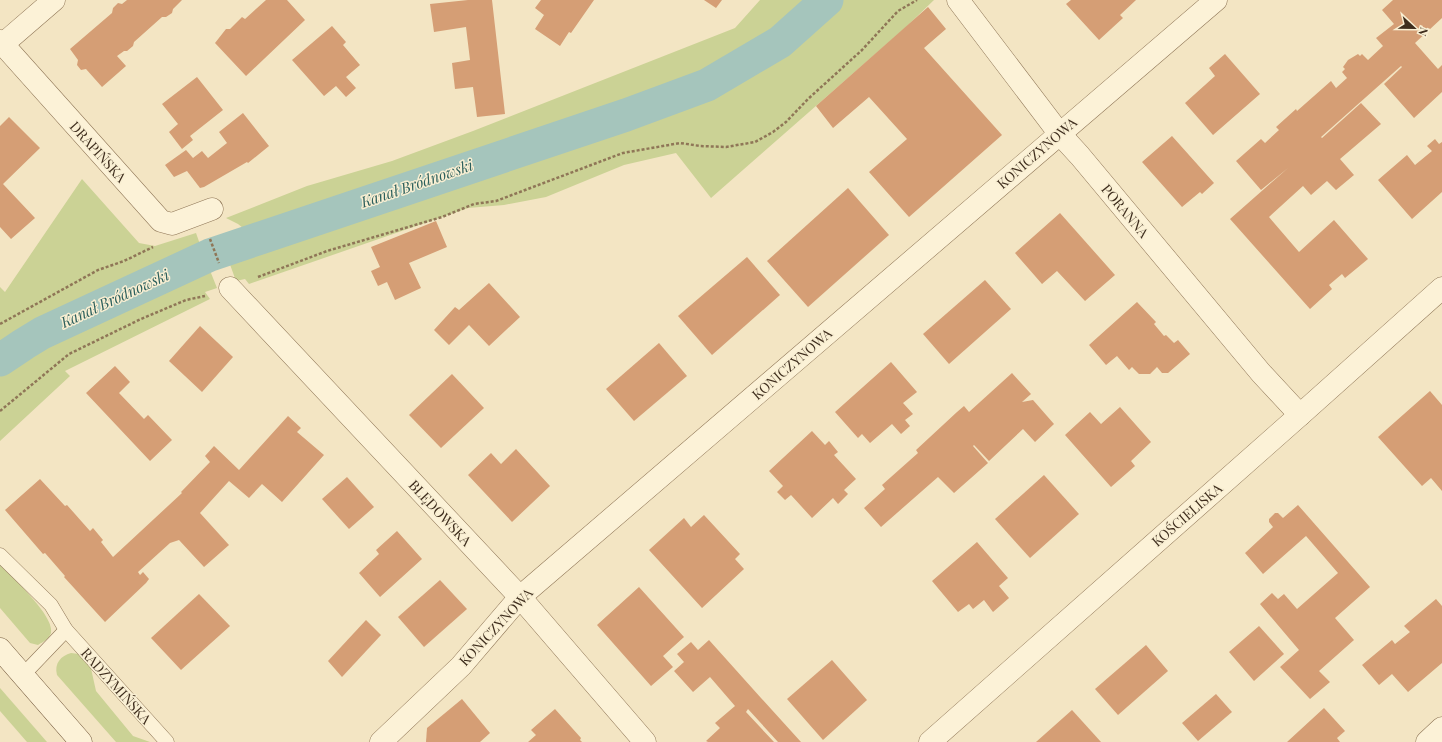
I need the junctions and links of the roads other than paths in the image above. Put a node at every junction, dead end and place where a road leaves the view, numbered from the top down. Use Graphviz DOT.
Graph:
graph roads {
  1 [pos="54,0"];
  2 [pos="958,0"];
  3 [pos="1216,0"];
  4 [pos="2,43"];
  5 [pos="1059,133"];
  6 [pos="212,209"];
  7 [pos="230,288"];
  8 [pos="1442,288"];
  9 [pos="1300,415"];
  10 [pos="0,555"];
  11 [pos="520,598"];
  12 [pos="66,630"];
  13 [pos="0,649"];
  14 [pos="22,675"];
  15 [pos="1442,728"];
  16 [pos="81,742"];
  17 [pos="167,742"];
  18 [pos="381,742"];
  19 [pos="645,742"];
  20 [pos="930,742"];
  21 [pos="1427,742"];
  1 -- 4 [label="street"];
  2 -- 5 [label="street, PORANNA"];
  3 -- 5 [label="street, KONICZYNOWA"];
  4 -- 6 [label="street, DRAPIŃSKA"];
  5 -- 9 [label="street, PORANNA"];
  5 -- 11 [label="street, KONICZYNOWA"];
  7 -- 11 [label="street, BŁĘDOWSKA"];
  8 -- 9 [label="street, KOŚCIELISKA"];
  9 -- 20 [label="street, KOŚCIELISKA"];
  10 -- 12 [label="lane, RADZYMIŃSKA"];
  11 -- 18 [label="street, KONICZYNOWA"];
  11 -- 19 [label="street, BŁĘDOWSKA"];
  12 -- 14 [label="lane"];
  12 -- 17 [label="lane, RADZYMIŃSKA"];
  13 -- 14 [label="street"];
  14 -- 16 [label="street"];
  15 -- 21 [label="street"];
}
